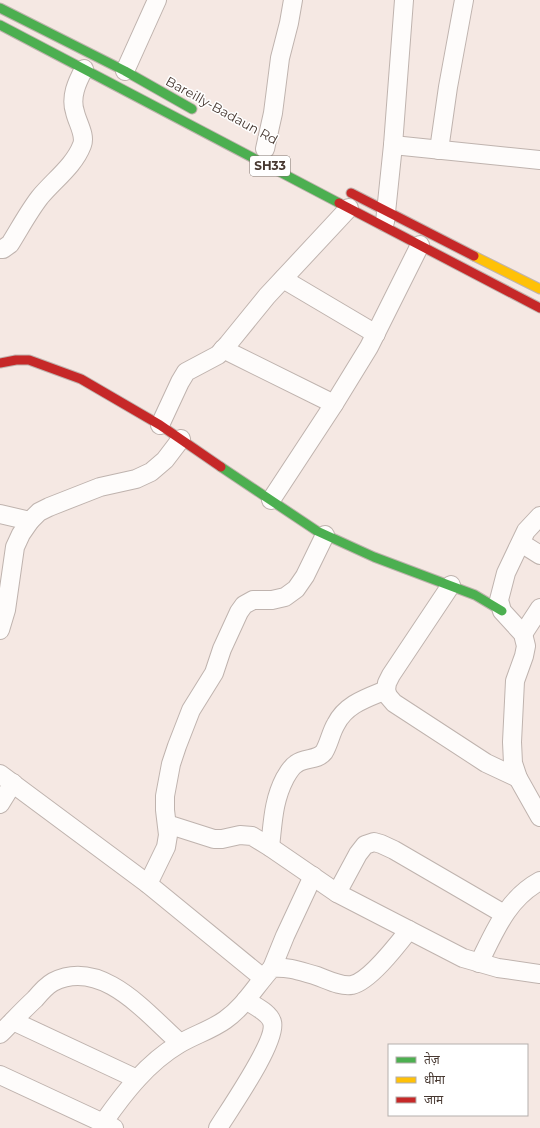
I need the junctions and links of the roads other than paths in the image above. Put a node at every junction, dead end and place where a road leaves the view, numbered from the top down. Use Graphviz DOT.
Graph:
graph roads {
  1 [pos="157,0"];
  2 [pos="293,0"];
  3 [pos="404,0"];
  4 [pos="464,0"];
  5 [pos="5,11"];
  6 [pos="84,69"];
  7 [pos="125,72"];
  8 [pos="198,112"];
  9 [pos="393,146"];
  10 [pos="265,149"];
  11 [pos="439,150"];
  12 [pos="540,160"];
  13 [pos="342,188"];
  14 [pos="349,208"];
  15 [pos="385,218"];
  16 [pos="420,245"];
  17 [pos="0,249"];
  18 [pos="283,279"];
  19 [pos="540,289"];
  20 [pos="540,308"];
  21 [pos="376,334"];
  22 [pos="223,349"];
  23 [pos="0,363"];
  24 [pos="334,404"];
  25 [pos="160,425"];
  26 [pos="180,439"];
  27 [pos="271,500"];
  28 [pos="0,514"];
  29 [pos="540,516"];
  30 [pos="30,521"];
  31 [pos="326,535"];
  32 [pos="521,543"];
  33 [pos="540,555"];
  34 [pos="451,585"];
  35 [pos="540,608"];
  36 [pos="502,611"];
  37 [pos="0,630"];
  38 [pos="530,643"];
  39 [pos="386,690"];
  40 [pos="518,778"];
  41 [pos="6,779"];
  42 [pos="0,804"];
  43 [pos="540,817"];
  44 [pos="167,824"];
  45 [pos="270,847"];
  46 [pos="313,876"];
  47 [pos="540,881"];
  48 [pos="148,884"];
  49 [pos="337,893"];
  50 [pos="504,914"];
  51 [pos="409,930"];
  52 [pos="479,963"];
  53 [pos="268,973"];
  54 [pos="540,974"];
  55 [pos="246,1000"];
  56 [pos="13,1021"];
  57 [pos="0,1034"];
  58 [pos="180,1043"];
  59 [pos="0,1075"];
  60 [pos="137,1079"];
  61 [pos="109,1125"];
  62 [pos="218,1128"];
  1 -- 7 [label="street"];
  2 -- 10 [label="street"];
  3 -- 9 [label="street"];
  4 -- 11 [label="street"];
  5 -- 6 [label="main road, SH33"];
  5 -- 7 [label="main road, Bareilly-Badaun Rd / SH33"];
  6 -- 14 [label="main road, SH33"];
  6 -- 17 [label="street"];
  7 -- 8 [label="main road, Bareilly-Badaun Rd / SH33"];
  9 -- 11 [label="street"];
  9 -- 15 [label="street"];
  11 -- 12 [label="street"];
  13 -- 15 [label="main road, SH33"];
  14 -- 15 [label="main road, SH33"];
  14 -- 18 [label="street"];
  15 -- 16 [label="main road, SH33"];
  15 -- 19 [label="main road, SH33"];
  16 -- 20 [label="main road, SH33"];
  16 -- 21 [label="street"];
  18 -- 21 [label="street"];
  18 -- 22 [label="street"];
  21 -- 24 [label="street"];
  22 -- 24 [label="street"];
  22 -- 25 [label="street"];
  23 -- 25 [label="main road"];
  24 -- 27 [label="street"];
  25 -- 26 [label="main road"];
  26 -- 27 [label="main road"];
  26 -- 30 [label="street"];
  27 -- 31 [label="main road"];
  28 -- 30 [label="street"];
  29 -- 32 [label="street"];
  30 -- 37 [label="street"];
  31 -- 34 [label="main road"];
  31 -- 44 [label="street"];
  32 -- 33 [label="street"];
  32 -- 36 [label="street"];
  34 -- 36 [label="main road"];
  34 -- 39 [label="street"];
  35 -- 38 [label="street"];
  36 -- 38 [label="street"];
  38 -- 40 [label="street"];
  39 -- 40 [label="street"];
  39 -- 45 [label="street"];
  40 -- 43 [label="street"];
  41 -- 42 [label="street"];
  41 -- 48 [label="street"];
  44 -- 45 [label="street"];
  44 -- 48 [label="street"];
  45 -- 46 [label="street"];
  46 -- 49 [label="street"];
  46 -- 53 [label="street"];
  47 -- 50 [label="street"];
  48 -- 53 [label="street"];
  49 -- 50 [label="street"];
  49 -- 51 [label="street"];
  50 -- 52 [label="street"];
  51 -- 52 [label="street"];
  51 -- 53 [label="street"];
  52 -- 54 [label="street"];
  53 -- 55 [label="street"];
  55 -- 58 [label="street"];
  55 -- 62 [label="street"];
  56 -- 57 [label="street"];
  56 -- 58 [label="street"];
  56 -- 60 [label="street"];
  58 -- 60 [label="street"];
  59 -- 61 [label="street"];
  60 -- 61 [label="street"];
}
